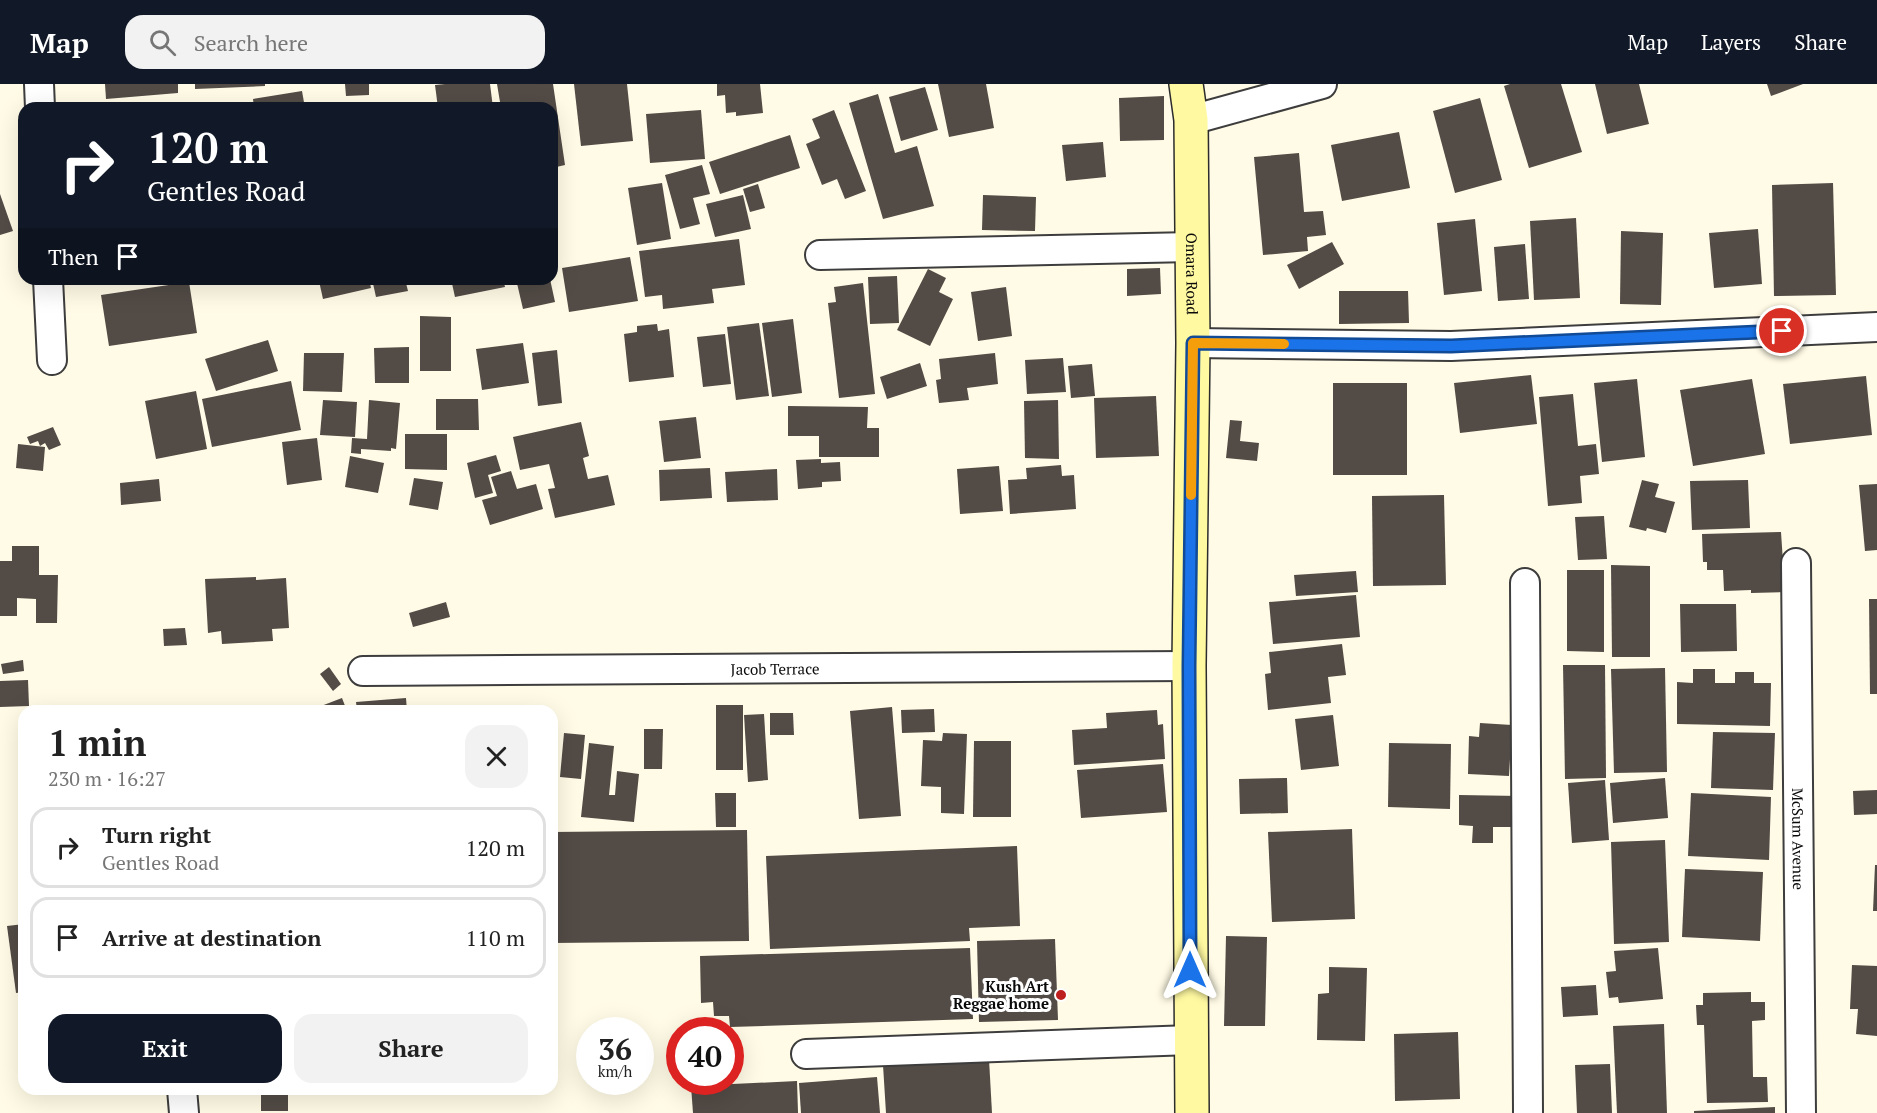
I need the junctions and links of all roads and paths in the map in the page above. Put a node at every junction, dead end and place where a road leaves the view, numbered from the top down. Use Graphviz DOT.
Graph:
graph roads {
  1 [pos="39,84"];
  2 [pos="1186,84"];
  3 [pos="1322,84"];
  4 [pos="40,102"];
  5 [pos="1191,120"];
  6 [pos="1192,247"];
  7 [pos="820,255"];
  8 [pos="48,285"];
  9 [pos="1877,327"];
  10 [pos="1193,343"];
  11 [pos="51,360"];
  12 [pos="1796,564"];
  13 [pos="1525,583"];
  14 [pos="1189,666"];
  15 [pos="363,670"];
  16 [pos="1191,1040"];
  17 [pos="806,1054"];
  18 [pos="182,1095"];
  19 [pos="184,1113"];
  20 [pos="1192,1113"];
  21 [pos="1528,1113"];
  22 [pos="1801,1113"];
  1 -- 4 [label="street"];
  2 -- 5 [label="street, Omara Road"];
  3 -- 5 [label="street"];
  5 -- 6 [label="street, Omara Road"];
  6 -- 7 [label="street"];
  6 -- 10 [label="street, Omara Road"];
  8 -- 11 [label="street"];
  9 -- 10 [label="street"];
  10 -- 14 [label="street, Omara Road"];
  12 -- 22 [label="street, McSum Avenue"];
  13 -- 21 [label="street"];
  14 -- 15 [label="street, Jacob Terrace"];
  14 -- 16 [label="street, Omara Road"];
  16 -- 17 [label="street"];
  16 -- 20 [label="street, Omara Road"];
  18 -- 19 [label="street"];
}
